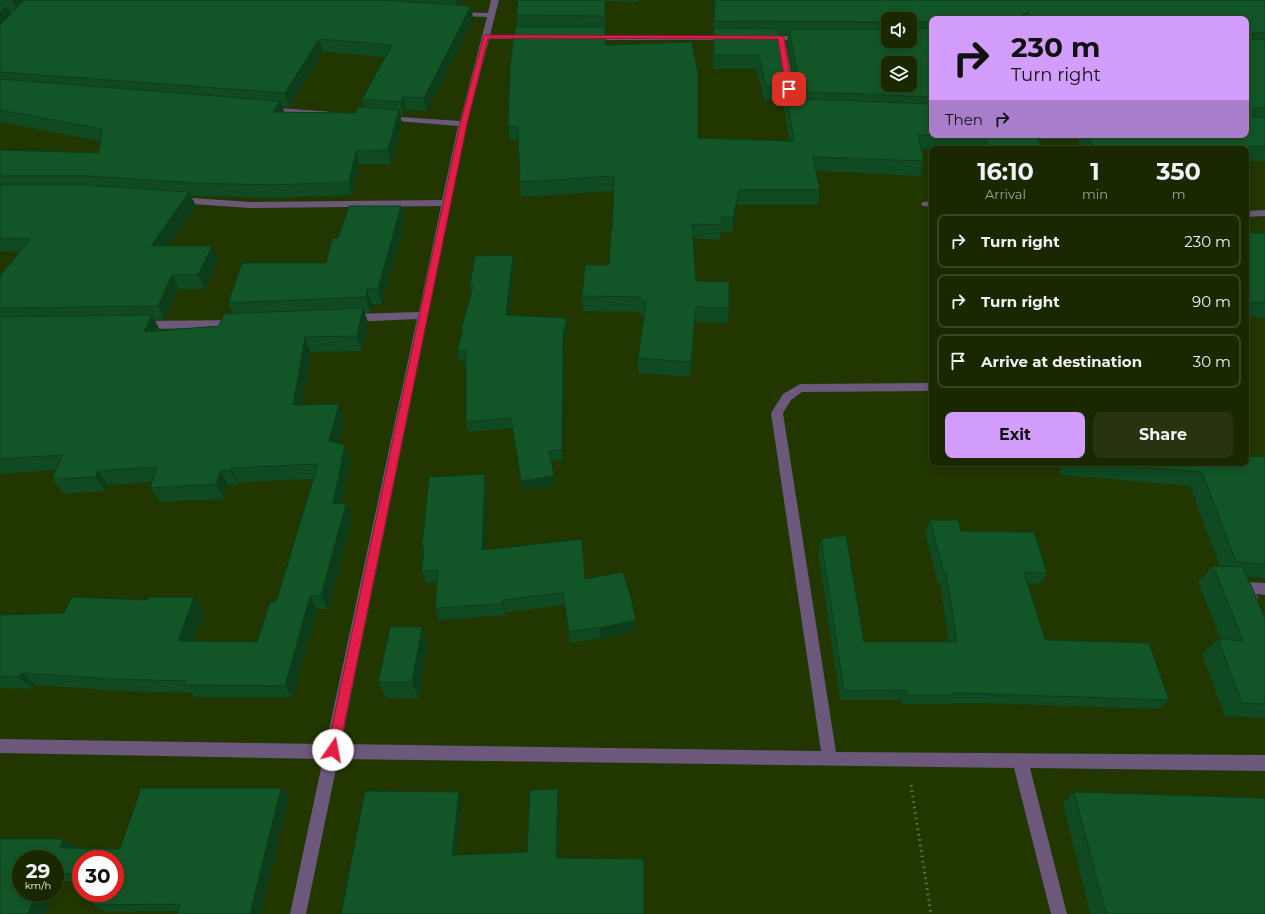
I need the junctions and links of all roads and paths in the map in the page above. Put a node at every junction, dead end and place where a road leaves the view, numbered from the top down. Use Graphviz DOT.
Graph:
graph roads {
  1 [pos="495,0"];
  2 [pos="446,13"];
  3 [pos="491,15"];
  4 [pos="486,37"];
  5 [pos="540,37"];
  6 [pos="578,38"];
  7 [pos="734,38"];
  8 [pos="757,38"];
  9 [pos="781,38"];
  10 [pos="811,38"];
  11 [pos="259,108"];
  12 [pos="800,108"];
  13 [pos="346,115"];
  14 [pos="377,117"];
  15 [pos="464,124"];
  16 [pos="172,199"];
  17 [pos="447,203"];
  18 [pos="1249,214"];
  19 [pos="1265,214"];
  20 [pos="424,315"];
  21 [pos="339,319"];
  22 [pos="246,323"];
  23 [pos="128,325"];
  24 [pos="929,387"];
  25 [pos="1265,589"];
  26 [pos="1256,609"];
  27 [pos="0,746"];
  28 [pos="333,750"];
  29 [pos="830,759"];
  30 [pos="908,760"];
  31 [pos="1020,761"];
  32 [pos="1265,763"];
  33 [pos="298,914"];
  34 [pos="930,914"];
  35 [pos="1059,914"];
  1 -- 3 [label="street"];
  2 -- 3 [label="street"];
  3 -- 4 [label="street"];
  4 -- 5 [label="street"];
  4 -- 15 [label="street"];
  6 -- 7 [label="street"];
  8 -- 9 [label="street"];
  9 -- 10 [label="street"];
  9 -- 12 [label="street"];
  11 -- 13 [label="street"];
  14 -- 15 [label="street"];
  15 -- 17 [label="street"];
  16 -- 17 [label="street"];
  17 -- 20 [label="street"];
  18 -- 19 [label="street"];
  20 -- 21 [label="street"];
  20 -- 28 [label="street"];
  22 -- 23 [label="street"];
  24 -- 29 [label="street"];
  25 -- 26 [label="street"];
  27 -- 28 [label="street"];
  28 -- 29 [label="street"];
  28 -- 33 [label="street"];
  29 -- 30 [label="street"];
  30 -- 31 [label="street"];
  30 -- 34 [label="path"];
  31 -- 32 [label="street"];
  31 -- 35 [label="street"];
}
